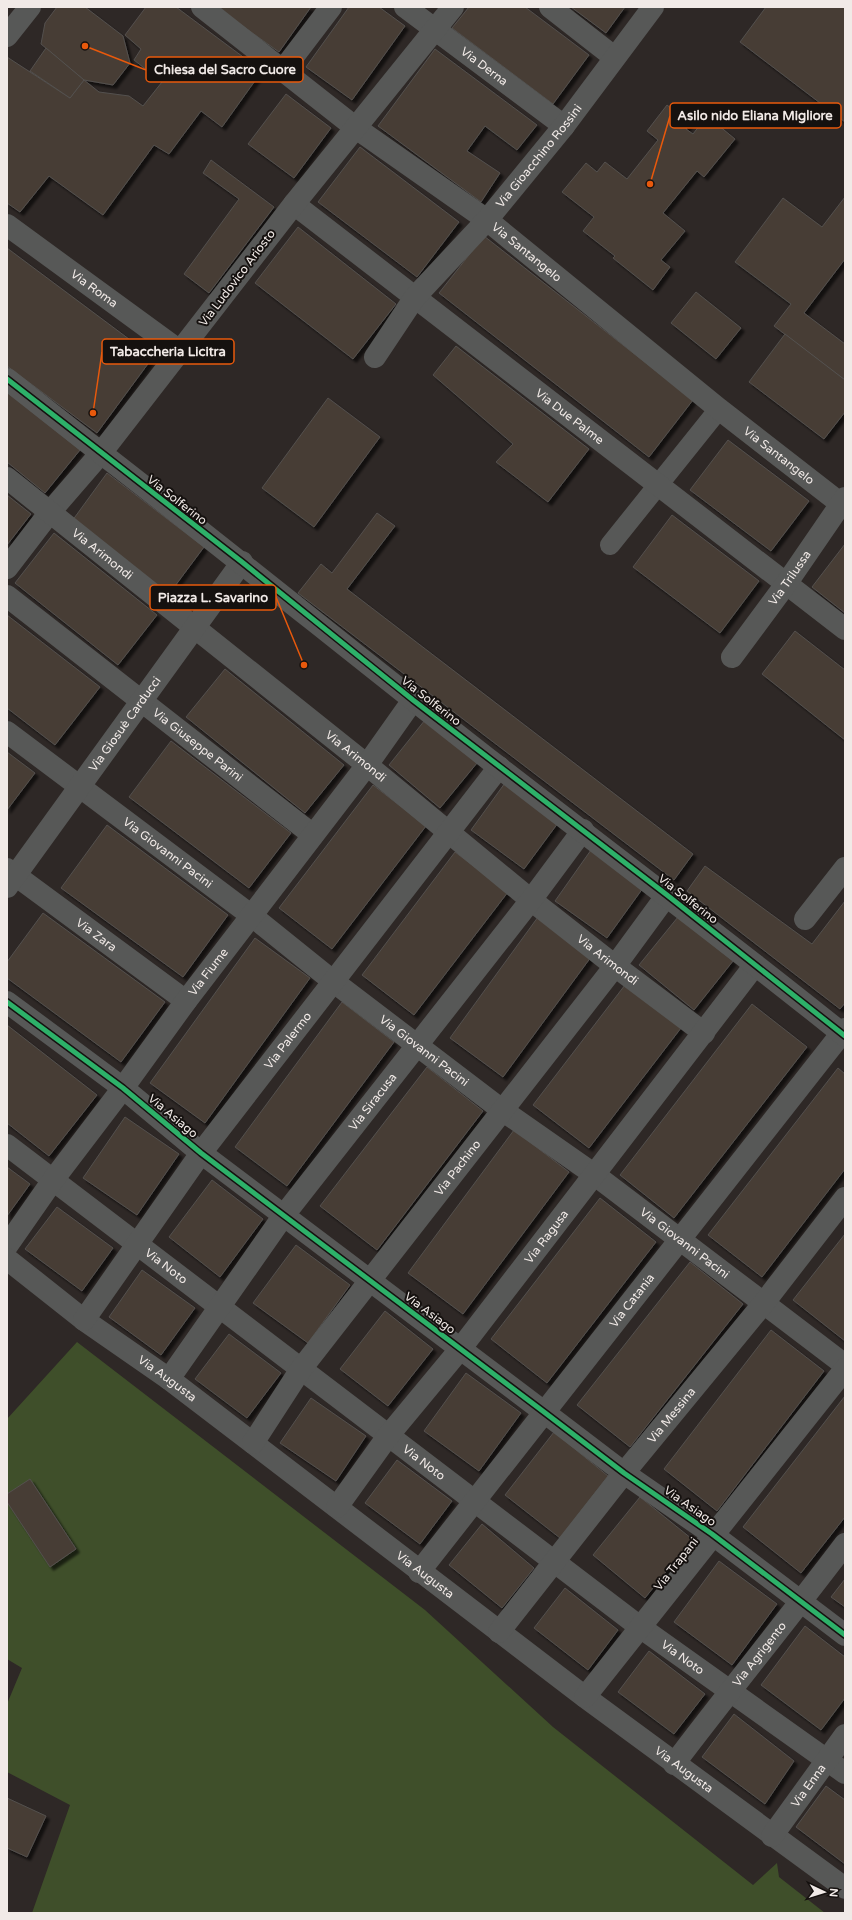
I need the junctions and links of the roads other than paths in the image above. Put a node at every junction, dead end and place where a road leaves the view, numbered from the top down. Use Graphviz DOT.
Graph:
graph roads {
  1 [pos="30,7"];
  2 [pos="202,7"];
  3 [pos="331,7"];
  4 [pos="405,7"];
  5 [pos="453,7"];
  6 [pos="550,7"];
  7 [pos="653,7"];
  8 [pos="435,30"];
  9 [pos="7,36"];
  10 [pos="614,57"];
  11 [pos="283,70"];
  12 [pos="564,126"];
  13 [pos="356,128"];
  14 [pos="294,204"];
  15 [pos="487,220"];
  16 [pos="7,225"];
  17 [pos="415,298"];
  18 [pos="181,352"];
  19 [pos="376,357"];
  20 [pos="7,379"];
  21 [pos="719,409"];
  22 [pos="101,453"];
  23 [pos="7,478"];
  24 [pos="659,486"];
  25 [pos="844,503"];
  26 [pos="50,512"];
  27 [pos="610,545"];
  28 [pos="242,562"];
  29 [pos="7,568"];
  30 [pos="786,584"];
  31 [pos="7,596"];
  32 [pos="195,629"];
  33 [pos="845,629"];
  34 [pos="732,657"];
  35 [pos="413,700"];
  36 [pos="142,703"];
  37 [pos="7,732"];
  38 [pos="366,765"];
  39 [pos="499,767"];
  40 [pos="80,788"];
  41 [pos="583,830"];
  42 [pos="449,832"];
  43 [pos="312,835"];
  44 [pos="845,868"];
  45 [pos="10,877"];
  46 [pos="667,895"];
  47 [pos="531,900"];
  48 [pos="252,916"];
  49 [pos="805,919"];
  50 [pos="755,965"];
  51 [pos="614,966"];
  52 [pos="334,982"];
  53 [pos="186,1001"];
  54 [pos="7,1002"];
  55 [pos="704,1033"];
  56 [pos="844,1033"];
  57 [pos="417,1045"];
  58 [pos="123,1088"];
  59 [pos="502,1110"];
  60 [pos="7,1145"];
  61 [pos="201,1153"];
  62 [pos="594,1175"];
  63 [pos="53,1180"];
  64 [pos="845,1198"];
  65 [pos="284,1215"];
  66 [pos="680,1238"];
  67 [pos="138,1245"];
  68 [pos="7,1246"];
  69 [pos="7,1259"];
  70 [pos="370,1280"];
  71 [pos="763,1304"];
  72 [pos="219,1307"];
  73 [pos="84,1320"];
  74 [pos="461,1348"];
  75 [pos="845,1365"];
  76 [pos="845,1368"];
  77 [pos="301,1369"];
  78 [pos="169,1379"];
  79 [pos="544,1412"];
  80 [pos="388,1436"];
  81 [pos="253,1443"];
  82 [pos="624,1472"];
  83 [pos="474,1501"];
  84 [pos="336,1507"];
  85 [pos="712,1534"];
  86 [pos="845,1544"];
  87 [pos="554,1562"];
  88 [pos="419,1572"];
  89 [pos="802,1601"];
  90 [pos="640,1627"];
  91 [pos="499,1632"];
  92 [pos="845,1635"];
  93 [pos="730,1690"];
  94 [pos="585,1697"];
  95 [pos="845,1735"];
  96 [pos="827,1760"];
  97 [pos="674,1764"];
  98 [pos="845,1773"];
  99 [pos="772,1836"];
  100 [pos="845,1888"];
  1 -- 9 [label="street"];
  2 -- 11 [label="street, Via Santangelo"];
  3 -- 11 [label="street"];
  4 -- 8 [label="street, Via Derna"];
  5 -- 8 [label="street, Via Ludovico Ariosto"];
  6 -- 10 [label="street"];
  7 -- 10 [label="street, Via Gioacchino Rossini"];
  8 -- 12 [label="street, Via Derna"];
  8 -- 13 [label="street, Via Ludovico Ariosto"];
  10 -- 12 [label="street, Via Gioacchino Rossini"];
  11 -- 13 [label="street, Via Santangelo"];
  12 -- 15 [label="street, Via Gioacchino Rossini"];
  13 -- 14 [label="street, Via Ludovico Ariosto"];
  13 -- 15 [label="street, Via Santangelo"];
  14 -- 17 [label="street, Via Due Palme"];
  14 -- 18 [label="street, Via Ludovico Ariosto"];
  15 -- 17 [label="street, Via Gioacchino Rossini"];
  15 -- 21 [label="street, Via Santangelo"];
  16 -- 18 [label="street, Via Roma"];
  17 -- 19 [label="street, Via Gioacchino Rossini"];
  17 -- 24 [label="street, Via Due Palme"];
  18 -- 22 [label="street, Via Ludovico Ariosto"];
  20 -- 22 [label="street, Via Solferino"];
  21 -- 24 [label="lane"];
  21 -- 25 [label="street, Via Santangelo"];
  22 -- 26 [label="street, Via Ludovico Ariosto"];
  22 -- 28 [label="street, Via Solferino"];
  23 -- 26 [label="street, Via Arimondi"];
  24 -- 27 [label="lane"];
  24 -- 30 [label="street, Via Due Palme"];
  25 -- 30 [label="street, Via Trilussa"];
  26 -- 29 [label="street, Via Ludovico Ariosto"];
  26 -- 32 [label="street, Via Arimondi"];
  28 -- 32 [label="street, Via Giosuè Carducci"];
  28 -- 35 [label="street, Via Solferino"];
  30 -- 33 [label="street, Via Due Palme"];
  30 -- 34 [label="street, Via Trilussa"];
  31 -- 36 [label="street, Via Giuseppe Parini"];
  32 -- 36 [label="street, Via Giosuè Carducci"];
  32 -- 38 [label="street, Via Arimondi"];
  35 -- 38 [label="street, Via Fiume"];
  35 -- 39 [label="street, Via Solferino"];
  36 -- 40 [label="street, Via Giosuè Carducci"];
  36 -- 43 [label="street, Via Giuseppe Parini"];
  37 -- 40 [label="street, Via Giovanni Pacini"];
  38 -- 42 [label="street, Via Arimondi"];
  38 -- 43 [label="street, Via Fiume"];
  39 -- 41 [label="street, Via Solferino"];
  39 -- 42 [label="street, Via Palermo"];
  40 -- 45 [label="street, Via Giosuè Carducci"];
  40 -- 48 [label="street, Via Giovanni Pacini"];
  41 -- 46 [label="street, Via Solferino"];
  41 -- 47 [label="street, Via Siracusa"];
  42 -- 47 [label="street, Via Arimondi"];
  42 -- 52 [label="street, Via Palermo"];
  43 -- 48 [label="street, Via Fiume"];
  44 -- 49 [label="street"];
  45 -- 53 [label="street, Via Zara"];
  46 -- 50 [label="street, Via Solferino"];
  46 -- 51 [label="street, Via Pachino"];
  47 -- 51 [label="street, Via Arimondi"];
  47 -- 57 [label="street, Via Siracusa"];
  48 -- 52 [label="street, Via Giovanni Pacini"];
  48 -- 53 [label="street, Via Fiume"];
  50 -- 55 [label="street, Via Ragusa"];
  50 -- 56 [label="street, Via Solferino"];
  51 -- 55 [label="street, Via Arimondi"];
  51 -- 59 [label="street, Via Pachino"];
  52 -- 57 [label="street, Via Giovanni Pacini"];
  52 -- 61 [label="street, Via Palermo"];
  53 -- 58 [label="street, Via Fiume"];
  54 -- 58 [label="street, Via Asiago"];
  55 -- 62 [label="street, Via Ragusa"];
  56 -- 66 [label="street, Via Catania"];
  57 -- 59 [label="street, Via Giovanni Pacini"];
  57 -- 65 [label="street, Via Siracusa"];
  58 -- 61 [label="street, Via Asiago"];
  58 -- 63 [label="street, Via Fiume"];
  59 -- 62 [label="street, Via Giovanni Pacini"];
  59 -- 70 [label="street, Via Pachino"];
  60 -- 63 [label="street, Via Noto"];
  61 -- 65 [label="street, Via Asiago"];
  61 -- 67 [label="street, Via Palermo"];
  62 -- 66 [label="street, Via Giovanni Pacini"];
  62 -- 74 [label="street, Via Ragusa"];
  63 -- 67 [label="street, Via Noto"];
  63 -- 68 [label="street, Via Fiume"];
  64 -- 71 [label="street, Via Messina"];
  65 -- 70 [label="street, Via Asiago"];
  65 -- 72 [label="street, Via Siracusa"];
  66 -- 71 [label="street, Via Giovanni Pacini"];
  66 -- 79 [label="street, Via Catania"];
  67 -- 72 [label="street, Via Noto"];
  67 -- 73 [label="street, Via Palermo"];
  69 -- 73 [label="street, Via Augusta"];
  70 -- 74 [label="street, Via Asiago"];
  70 -- 77 [label="street, Via Pachino"];
  71 -- 75 [label="street, Via Giovanni Pacini"];
  71 -- 82 [label="street, Via Messina"];
  72 -- 77 [label="street, Via Noto"];
  72 -- 78 [label="street, Via Siracusa"];
  73 -- 78 [label="street, Via Augusta"];
  74 -- 79 [label="street, Via Asiago"];
  74 -- 80 [label="street, Via Ragusa"];
  76 -- 85 [label="street, Via Trapani"];
  77 -- 80 [label="street, Via Noto"];
  77 -- 81 [label="street, Via Pachino"];
  78 -- 81 [label="street, Via Augusta"];
  79 -- 82 [label="street, Via Asiago"];
  79 -- 83 [label="street, Via Catania"];
  80 -- 83 [label="street, Via Noto"];
  80 -- 84 [label="street, Via Ragusa"];
  81 -- 84 [label="street, Via Augusta"];
  82 -- 85 [label="street, Via Asiago"];
  82 -- 87 [label="street, Via Messina"];
  83 -- 87 [label="street, Via Noto"];
  83 -- 88 [label="street, Via Catania"];
  84 -- 88 [label="street, Via Augusta"];
  85 -- 89 [label="street, Via Asiago"];
  85 -- 90 [label="street, Via Trapani"];
  86 -- 89 [label="street, Via Agrigento"];
  87 -- 90 [label="street, Via Noto"];
  87 -- 91 [label="street, Via Messina"];
  88 -- 91 [label="street, Via Augusta"];
  89 -- 92 [label="street, Via Asiago"];
  89 -- 93 [label="street, Via Agrigento"];
  90 -- 93 [label="street, Via Noto"];
  90 -- 94 [label="street, Via Trapani"];
  91 -- 94 [label="street, Via Augusta"];
  93 -- 96 [label="street, Via Noto"];
  93 -- 97 [label="street, Via Agrigento"];
  94 -- 97 [label="street, Via Augusta"];
  95 -- 96 [label="street, Via Enna"];
  96 -- 98 [label="street, Via Noto"];
  96 -- 99 [label="street, Via Enna"];
  97 -- 99 [label="street, Via Augusta"];
  99 -- 100 [label="street, Via Augusta"];
}
